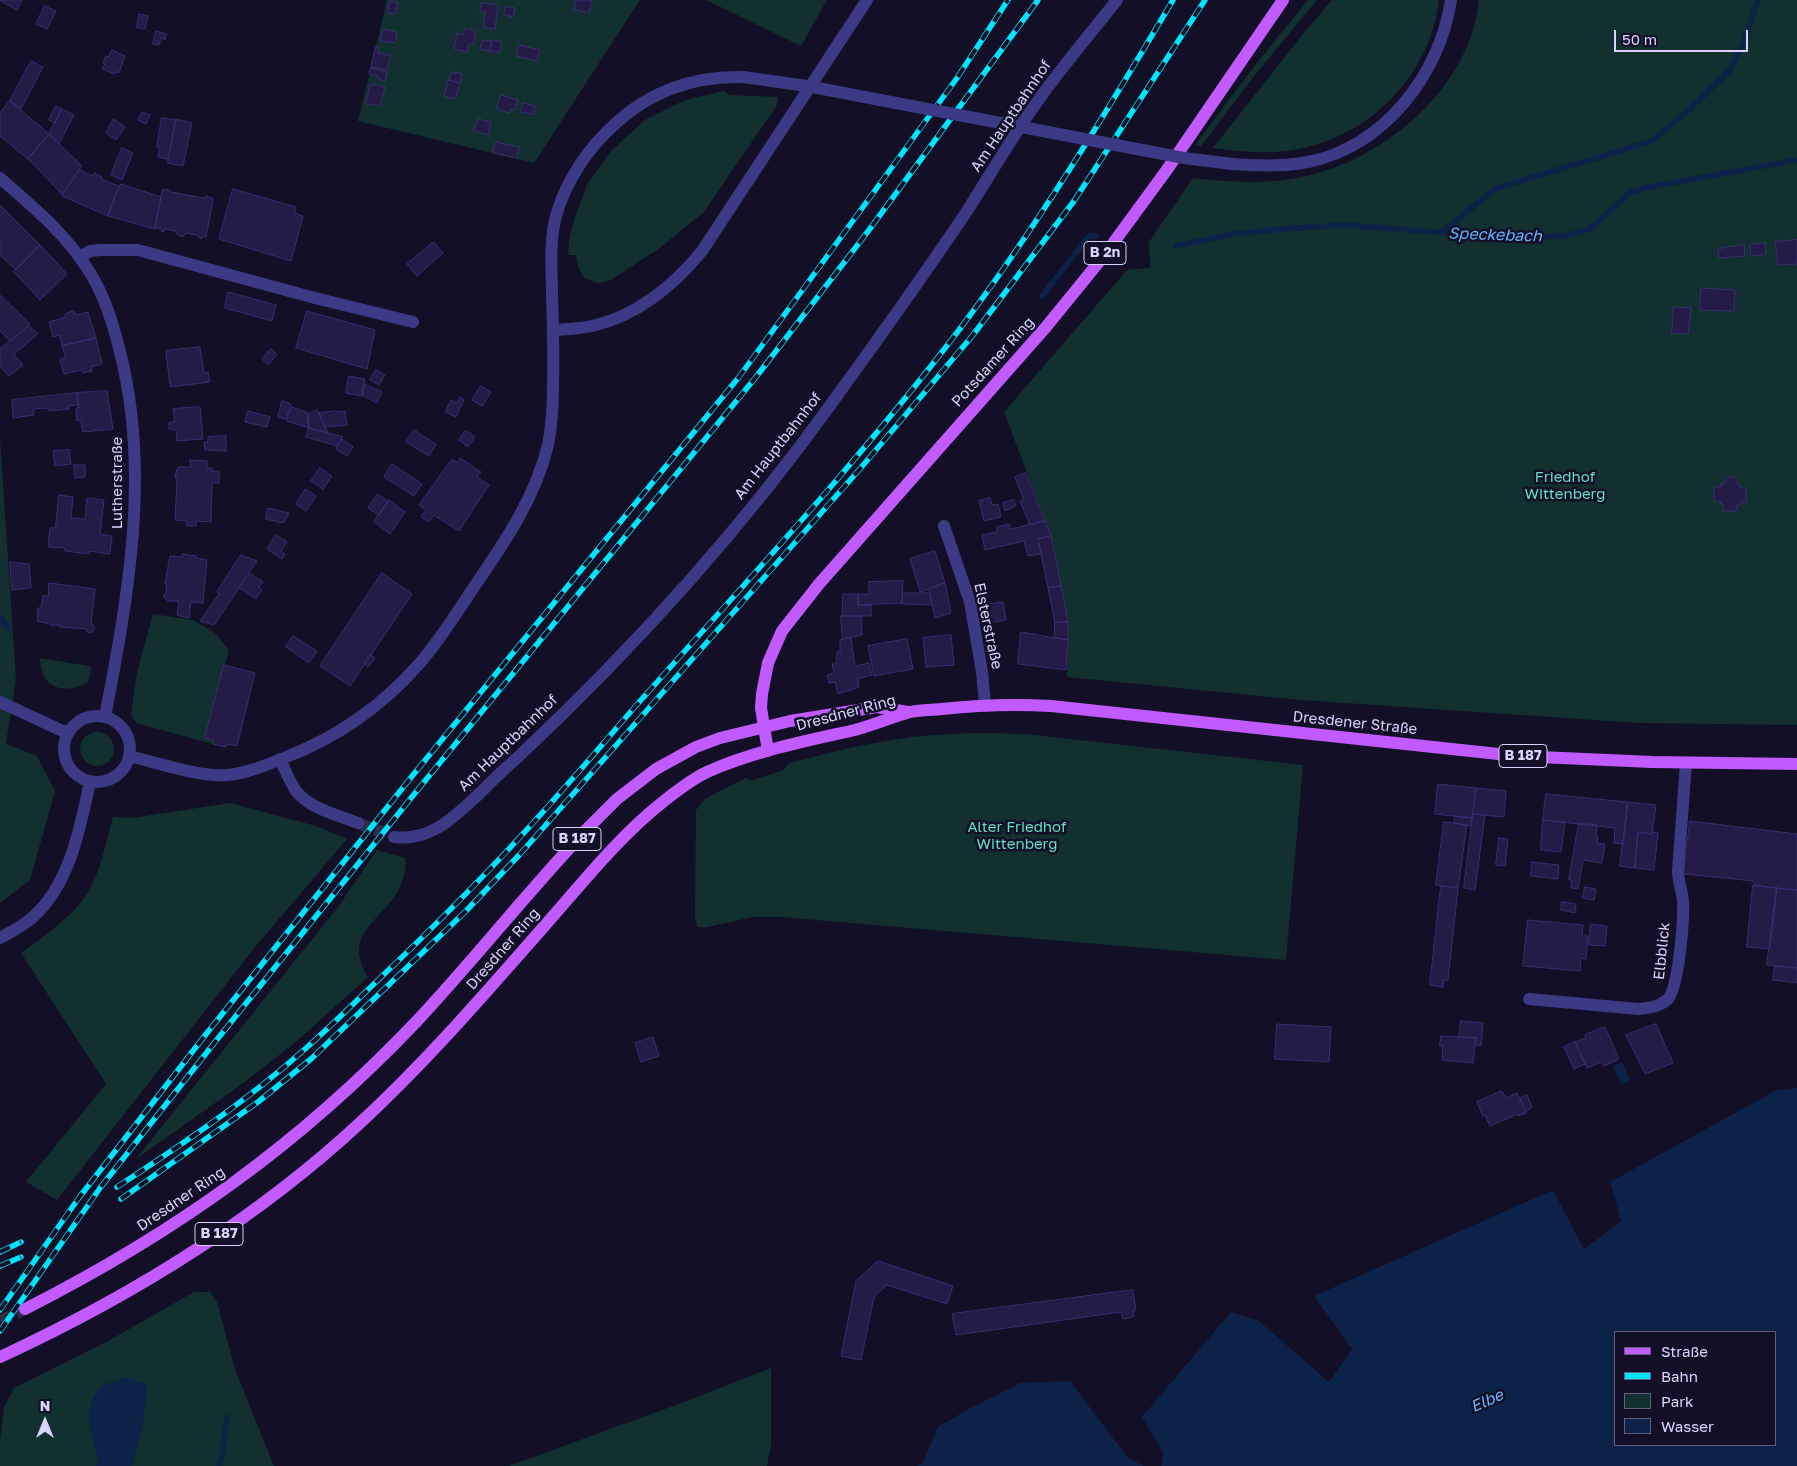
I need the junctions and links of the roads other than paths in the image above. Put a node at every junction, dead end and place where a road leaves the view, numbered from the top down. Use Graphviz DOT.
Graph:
graph roads {
  1 [pos="867,0"];
  2 [pos="1117,0"];
  3 [pos="1283,0"];
  4 [pos="1450,0"];
  5 [pos="0,178"];
  6 [pos="80,257"];
  7 [pos="413,322"];
  8 [pos="554,330"];
  9 [pos="944,526"];
  10 [pos="0,702"];
  11 [pos="986,705"];
  12 [pos="911,712"];
  13 [pos="105,717"];
  14 [pos="764,726"];
  15 [pos="68,733"];
  16 [pos="768,751"];
  17 [pos="129,756"];
  18 [pos="280,759"];
  19 [pos="1686,763"];
  20 [pos="1797,764"];
  21 [pos="90,782"];
  22 [pos="358,823"];
  23 [pos="394,837"];
  24 [pos="0,938"];
  25 [pos="1529,999"];
  26 [pos="25,1309"];
  27 [pos="0,1357"];
  1 -- 8 [label="street"];
  2 -- 23 [label="street, Am Hauptbahnhof"];
  3 -- 14 [label="main road, Potsdamer Ring / B 2n"];
  4 -- 8 [label="street, bridge"];
  5 -- 6 [label="street, Lutherstraße"];
  6 -- 7 [label="street"];
  6 -- 13 [label="street, Lutherstraße"];
  8 -- 18 [label="street"];
  9 -- 11 [label="street, Elsterstraße"];
  10 -- 15 [label="street"];
  11 -- 12 [label="main road, Dresdener Straße / B 187"];
  11 -- 19 [label="main road, Dresdener Straße / B 187"];
  12 -- 14 [label="main road, Dresdner Ring / B 187"];
  12 -- 16 [label="main road, Dresdner Ring / B 187"];
  13 -- 15 [label="street"];
  13 -- 17 [label="street"];
  14 -- 16 [label="main road, Potsdamer Ring / B 2n"];
  14 -- 26 [label="main road, Dresdner Ring / B 187"];
  15 -- 21 [label="street"];
  16 -- 27 [label="main road, Dresdner Ring / B 187"];
  17 -- 18 [label="street"];
  17 -- 21 [label="street"];
  18 -- 22 [label="street"];
  19 -- 20 [label="main road, Dresdener Straße / B 187"];
  19 -- 25 [label="street, Elbblick"];
  21 -- 24 [label="street"];
}
